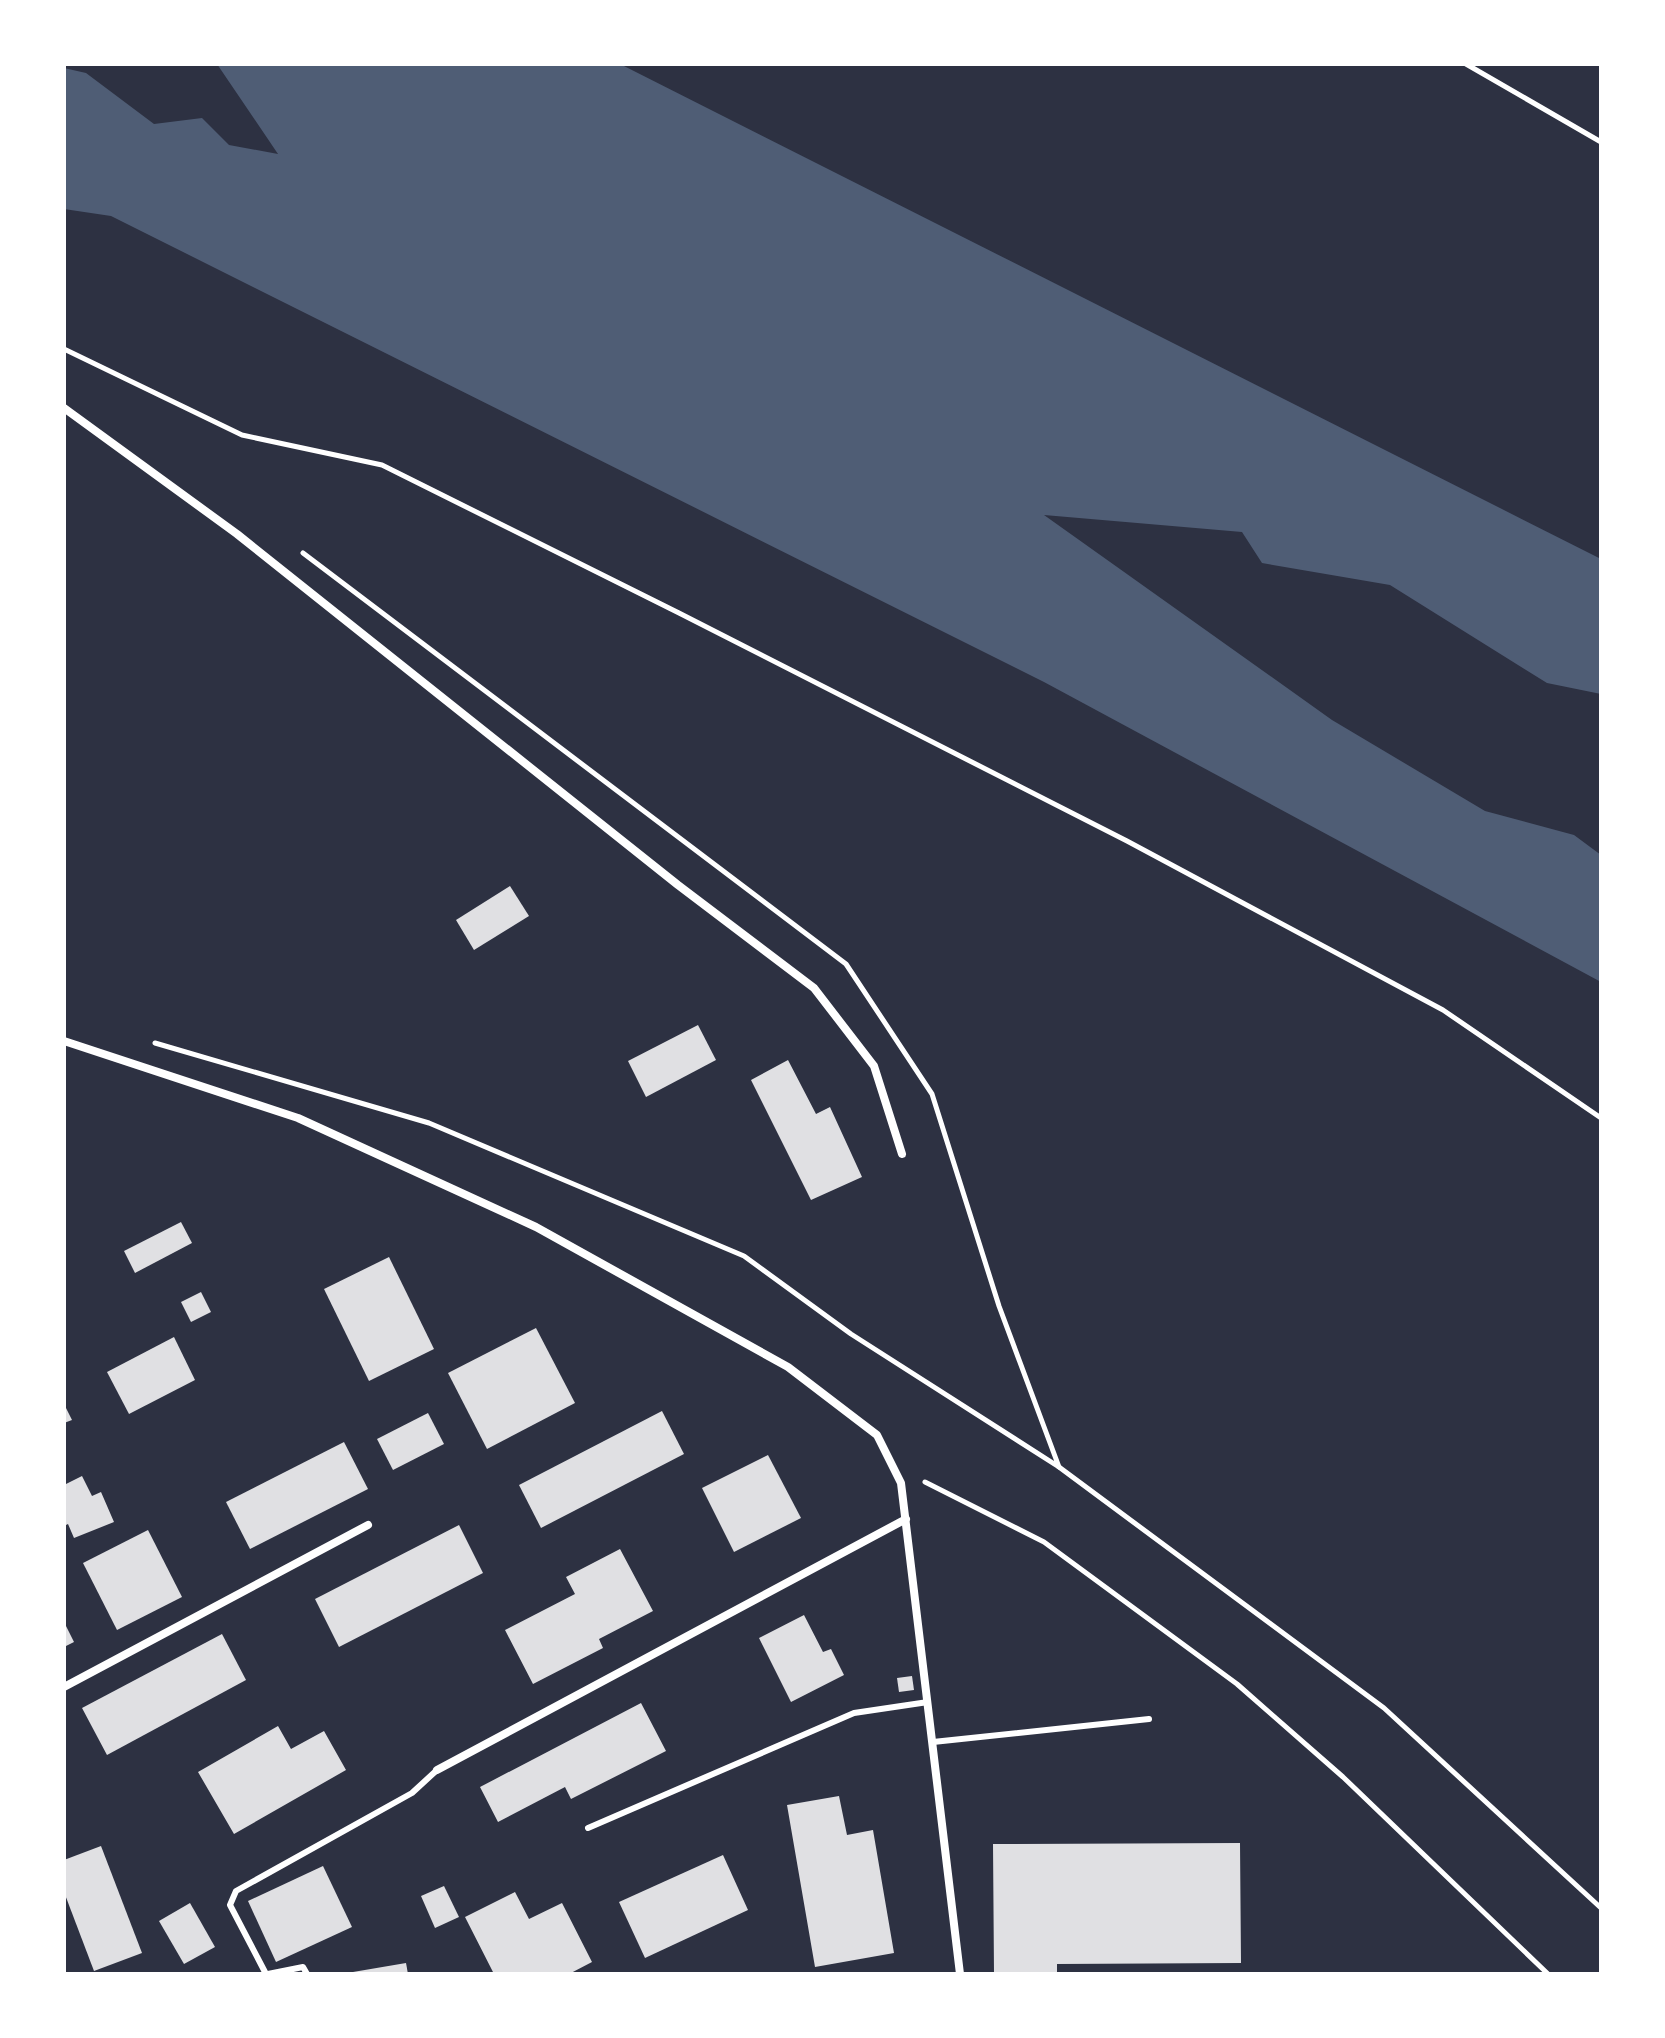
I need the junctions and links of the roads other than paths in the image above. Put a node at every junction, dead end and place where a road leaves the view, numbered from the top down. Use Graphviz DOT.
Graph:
graph roads {
  1 [pos="64,408"];
  2 [pos="64,1041"];
  3 [pos="902,1154"];
  4 [pos="906,1519"];
  5 [pos="368,1525"];
  6 [pos="64,1687"];
  7 [pos="928,1702"];
  8 [pos="1149,1719"];
  9 [pos="933,1742"];
  10 [pos="437,1770"];
  11 [pos="588,1828"];
  12 [pos="267,1974"];
  13 [pos="307,1974"];
  14 [pos="960,1974"];
  1 -- 3 [label="street"];
  2 -- 4 [label="street"];
  4 -- 7 [label="street"];
  4 -- 10 [label="street"];
  5 -- 6 [label="street"];
  7 -- 9 [label="street"];
  7 -- 11 [label="lane"];
  8 -- 9 [label="lane"];
  9 -- 14 [label="street"];
  10 -- 12 [label="lane"];
  12 -- 13 [label="lane"];
}
